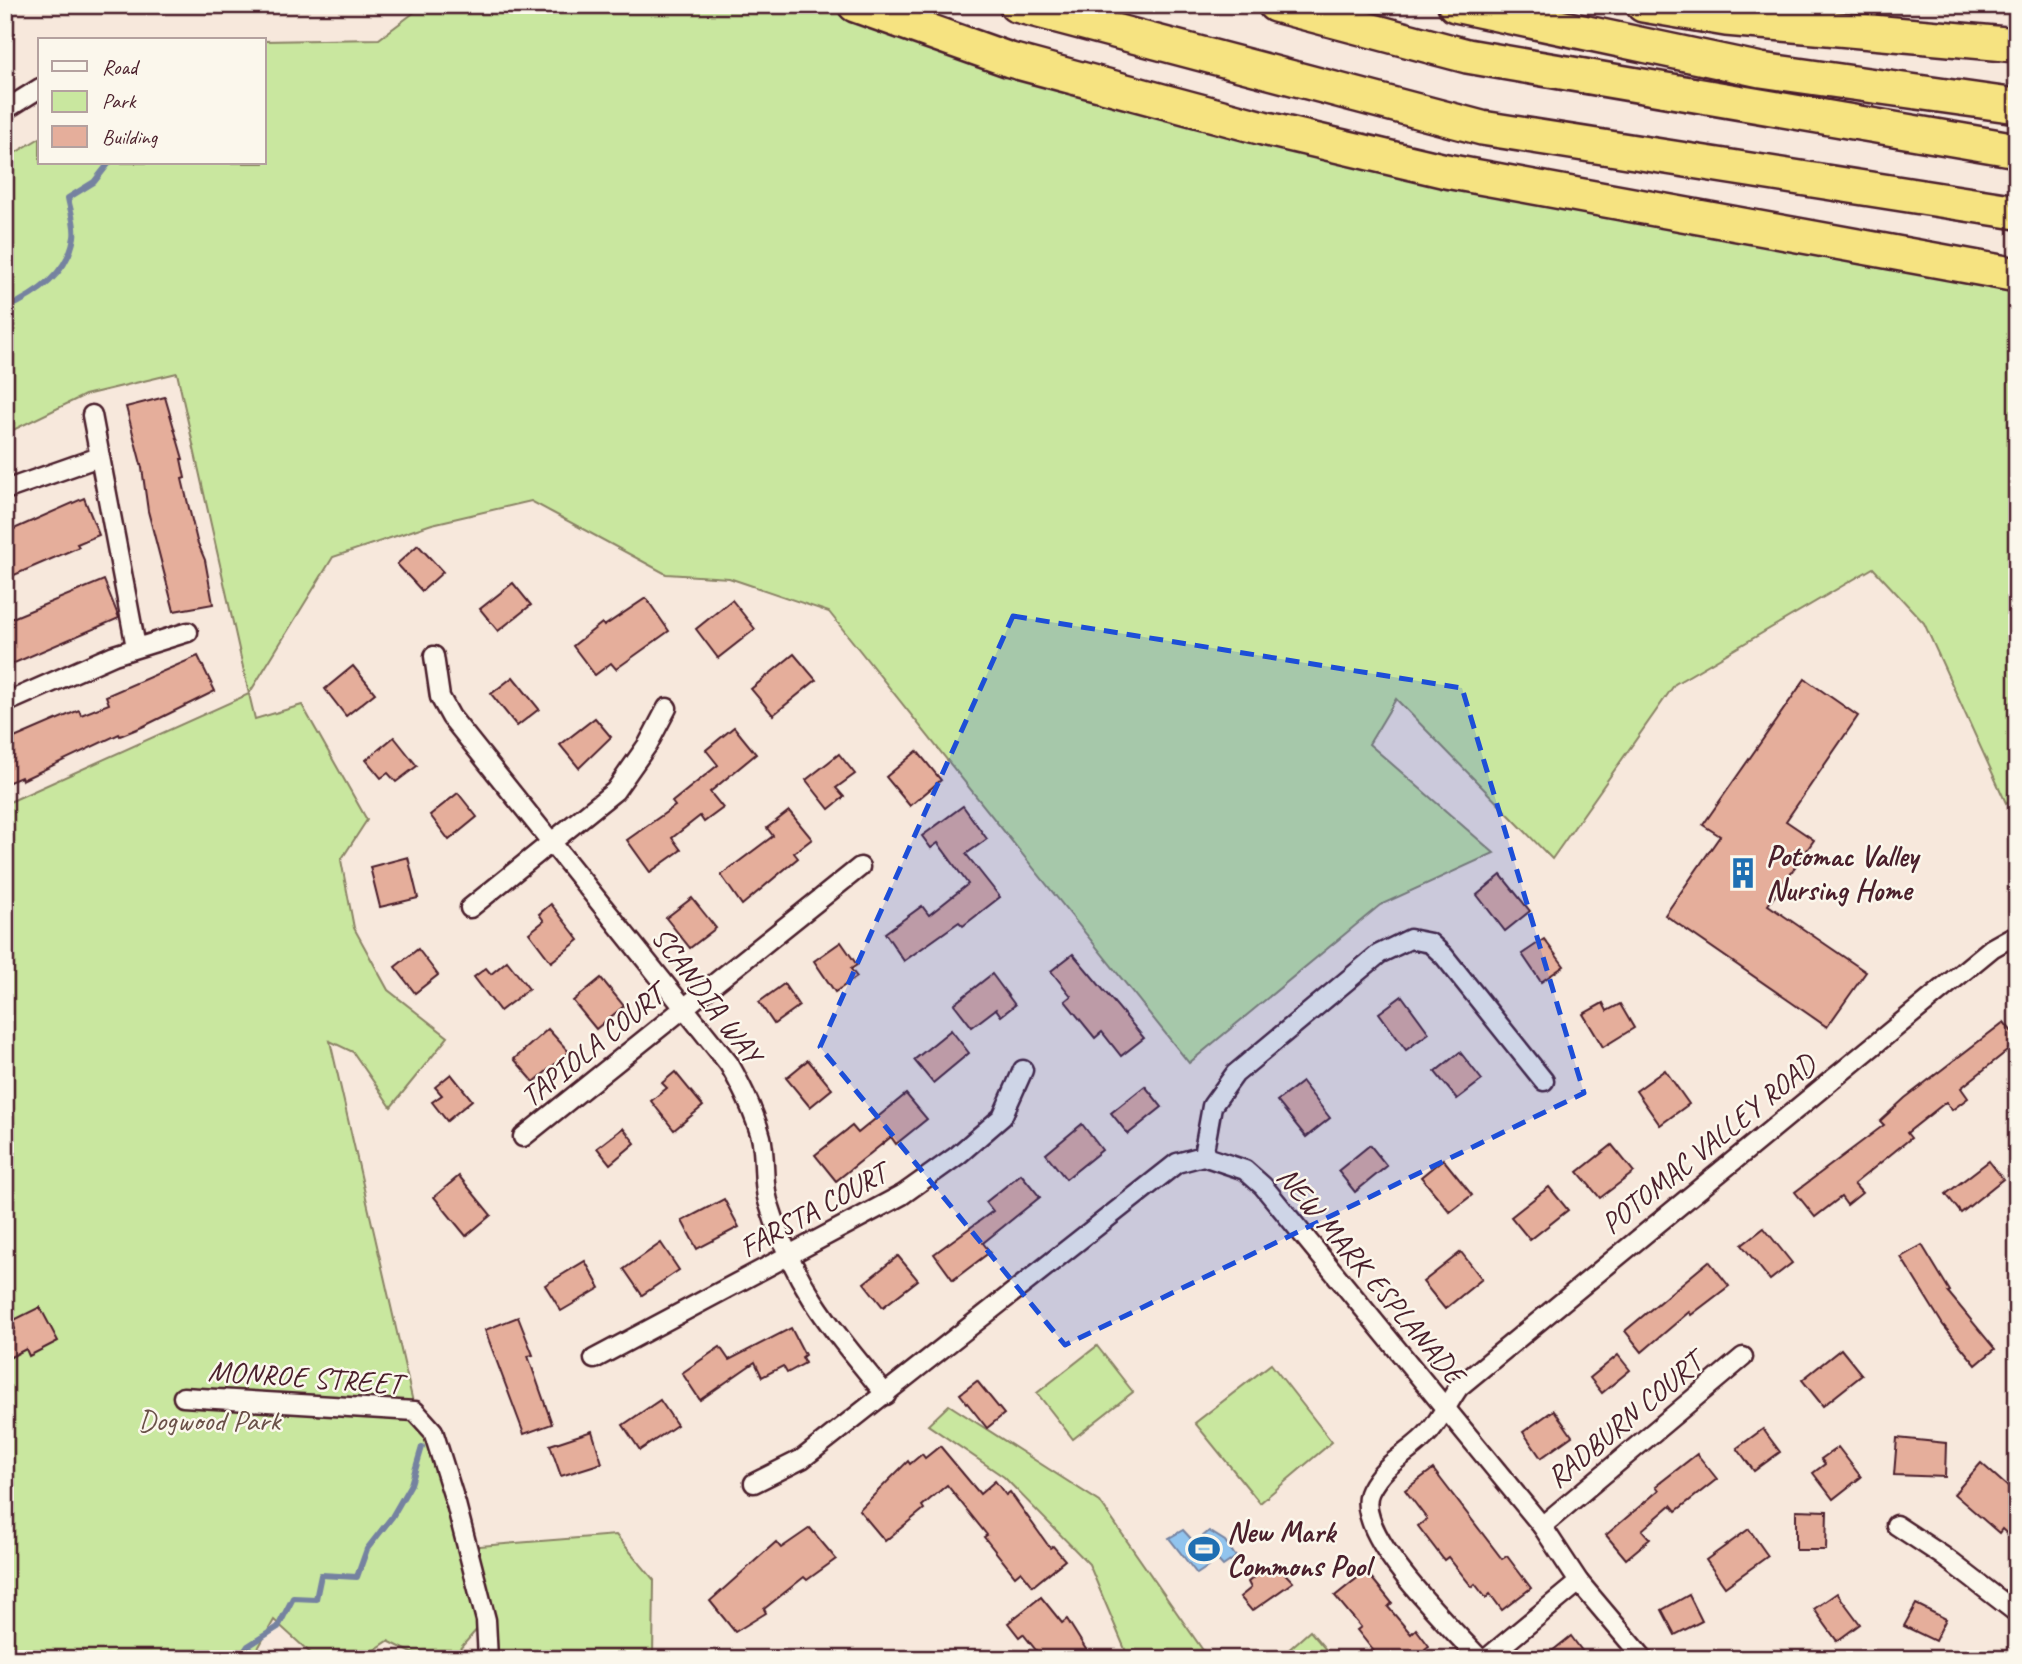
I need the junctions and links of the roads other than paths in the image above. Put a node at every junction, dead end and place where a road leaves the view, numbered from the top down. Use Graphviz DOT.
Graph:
graph roads {
  1 [pos="855,5"];
  2 [pos="1016,5"];
  3 [pos="1275,5"];
  4 [pos="1455,5"];
  5 [pos="1643,5"];
  6 [pos="2017,46"];
  7 [pos="38,89"];
  8 [pos="2017,106"];
  9 [pos="5,110"];
  10 [pos="2017,150"];
  11 [pos="2017,212"];
  12 [pos="1792,234"];
  13 [pos="2017,267"];
  14 [pos="2017,275"];
  15 [pos="92,415"];
  16 [pos="99,457"];
  17 [pos="5,489"];
  18 [pos="188,632"];
  19 [pos="136,647"];
  20 [pos="434,656"];
  21 [pos="5,703"];
  22 [pos="667,708"];
  23 [pos="553,843"];
  24 [pos="860,867"];
  25 [pos="470,908"];
  26 [pos="2017,934"];
  27 [pos="685,1007"];
  28 [pos="1023,1070"];
  29 [pos="1544,1082"];
  30 [pos="523,1137"];
  31 [pos="1203,1156"];
  32 [pos="789,1256"];
  33 [pos="1743,1357"];
  34 [pos="594,1359"];
  35 [pos="886,1395"];
  36 [pos="183,1397"];
  37 [pos="1444,1407"];
  38 [pos="754,1483"];
  39 [pos="1896,1525"];
  40 [pos="1542,1526"];
  41 [pos="1579,1582"];
  42 [pos="2017,1613"];
  43 [pos="488,1659"];
  44 [pos="1480,1659"];
  45 [pos="1486,1659"];
  46 [pos="1644,1659"];
  1 -- 12 [label="highway"];
  2 -- 11 [label="highway"];
  3 -- 10 [label="highway"];
  4 -- 8 [label="highway"];
  5 -- 6 [label="highway"];
  7 -- 9 [label="street"];
  12 -- 13 [label="highway"];
  12 -- 14 [label="highway"];
  15 -- 16 [label="street"];
  16 -- 17 [label="street"];
  16 -- 19 [label="street"];
  18 -- 19 [label="street"];
  19 -- 21 [label="street"];
  20 -- 23 [label="street, SCANDIA WAY"];
  22 -- 23 [label="street"];
  23 -- 25 [label="street"];
  23 -- 27 [label="street, SCANDIA WAY"];
  24 -- 27 [label="street, TAPIOLA COURT"];
  26 -- 37 [label="street, POTOMAC VALLEY ROAD"];
  27 -- 30 [label="street, TAPIOLA COURT"];
  27 -- 32 [label="street, SCANDIA WAY"];
  28 -- 32 [label="street, FARSTA COURT"];
  29 -- 31 [label="street"];
  31 -- 35 [label="street"];
  31 -- 37 [label="street, NEW MARK ESPLANADE"];
  32 -- 34 [label="street, FARSTA COURT"];
  32 -- 35 [label="street, SCANDIA WAY"];
  33 -- 40 [label="street, RADBURN COURT"];
  35 -- 38 [label="street"];
  36 -- 43 [label="street, MONROE STREET"];
  37 -- 40 [label="street, NEW MARK ESPLANADE"];
  37 -- 44 [label="street, POTOMAC VALLEY ROAD"];
  39 -- 42 [label="street"];
  40 -- 41 [label="street, NEW MARK ESPLANADE"];
  41 -- 45 [label="street"];
  41 -- 46 [label="street, NEW MARK ESPLANADE"];
}
